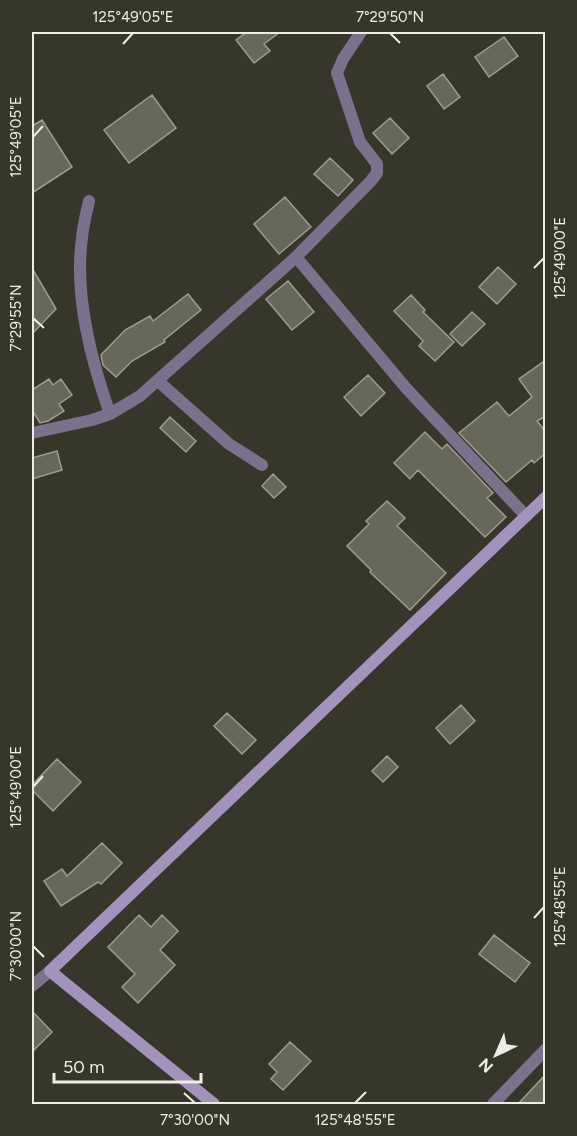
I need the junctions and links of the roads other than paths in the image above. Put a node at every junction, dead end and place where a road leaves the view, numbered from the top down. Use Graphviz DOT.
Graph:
graph roads {
  1 [pos="361,32"];
  2 [pos="89,201"];
  3 [pos="296,258"];
  4 [pos="158,381"];
  5 [pos="110,414"];
  6 [pos="32,433"];
  7 [pos="262,465"];
  8 [pos="546,497"];
  9 [pos="526,516"];
  10 [pos="50,971"];
  11 [pos="32,986"];
  12 [pos="546,1050"];
  13 [pos="214,1104"];
  14 [pos="493,1104"];
  1 -- 3 [label="street"];
  2 -- 5 [label="street"];
  3 -- 4 [label="street"];
  3 -- 9 [label="street"];
  4 -- 5 [label="street"];
  4 -- 7 [label="street"];
  5 -- 6 [label="street"];
  8 -- 9 [label="street"];
  9 -- 10 [label="street"];
  10 -- 11 [label="street"];
  10 -- 13 [label="street"];
  12 -- 14 [label="street"];
}
